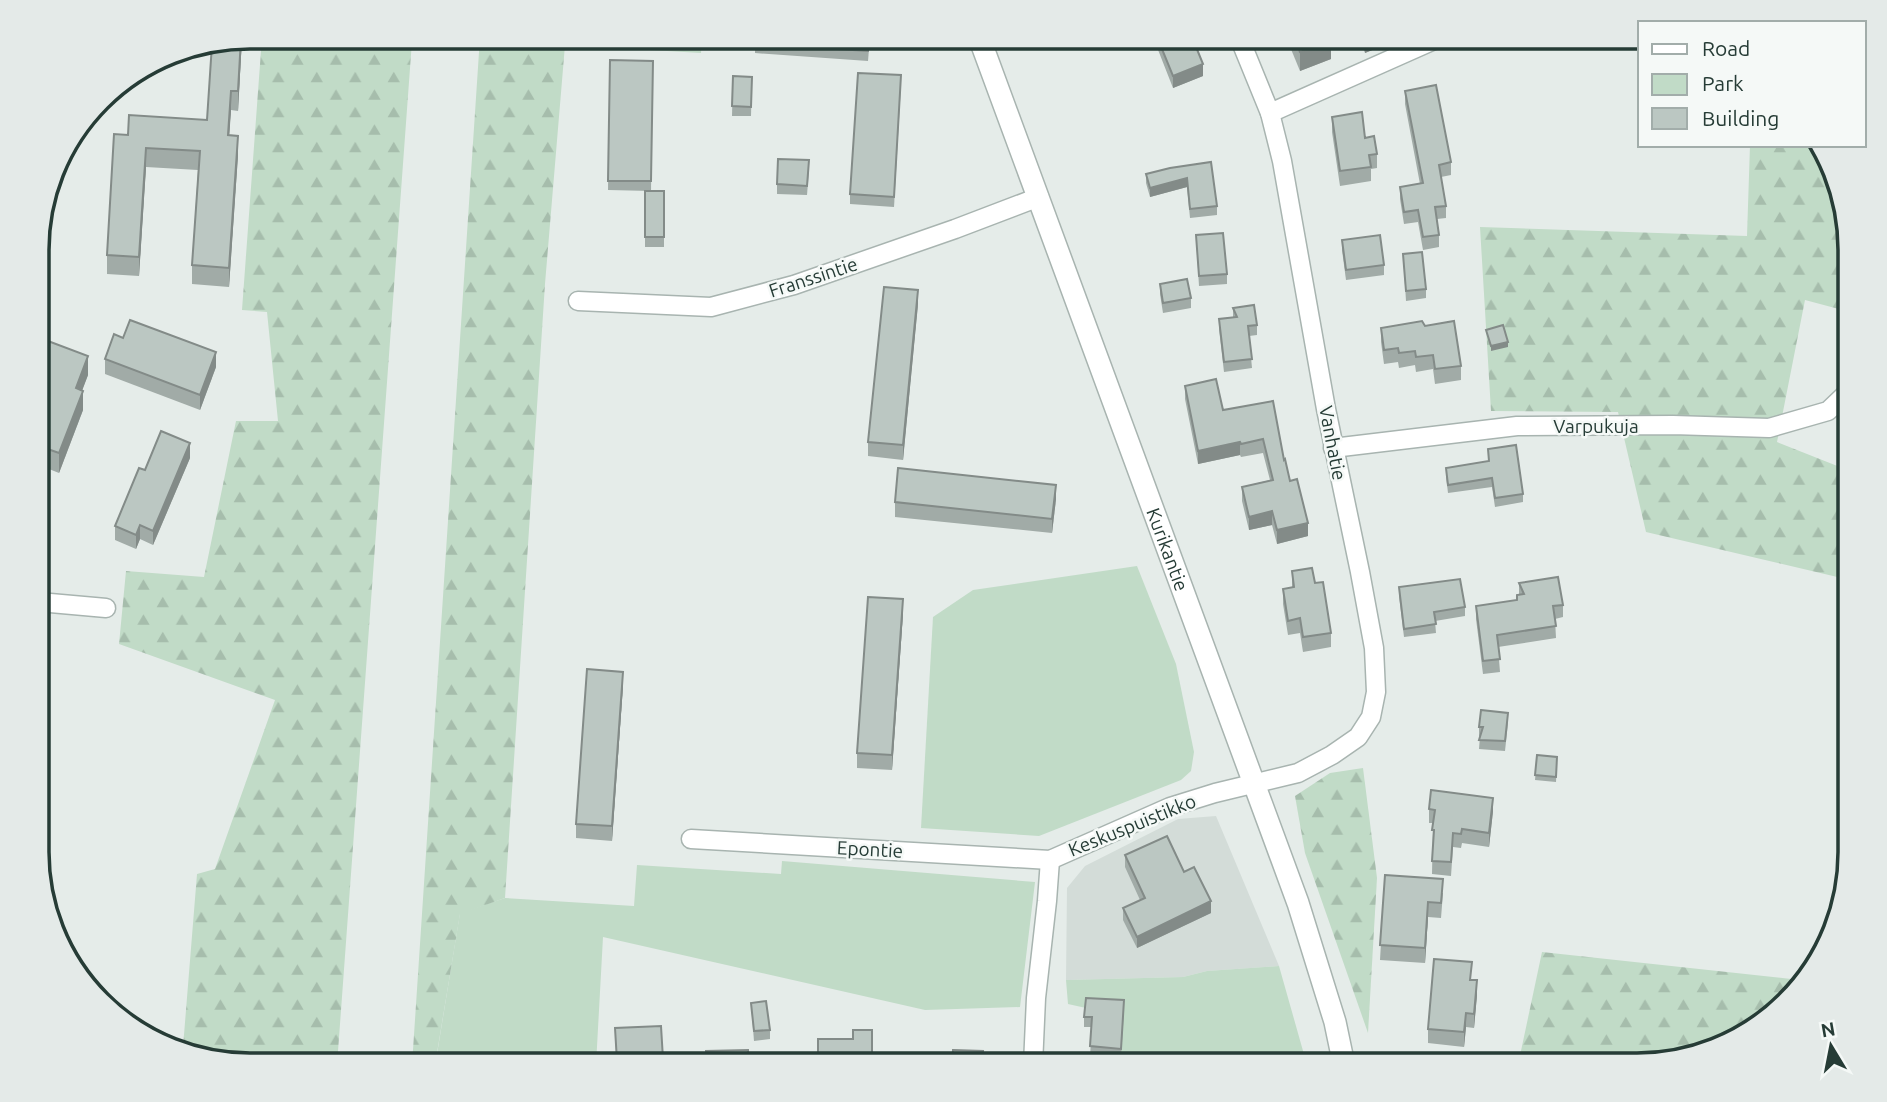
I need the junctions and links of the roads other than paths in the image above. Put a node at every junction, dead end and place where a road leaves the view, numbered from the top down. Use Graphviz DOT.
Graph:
graph roads {
  1 [pos="984,49"];
  2 [pos="1244,49"];
  3 [pos="1414,49"];
  4 [pos="1270,113"];
  5 [pos="1039,197"];
  6 [pos="578,301"];
  7 [pos="1838,401"];
  8 [pos="1333,448"];
  9 [pos="49,604"];
  10 [pos="106,608"];
  11 [pos="1253,784"];
  12 [pos="691,839"];
  13 [pos="1049,860"];
  14 [pos="1034,1053"];
  15 [pos="1341,1053"];
  1 -- 5 [label="street, Kurikantie"];
  2 -- 4 [label="street, Vanhatie"];
  3 -- 4 [label="street"];
  4 -- 8 [label="street, Vanhatie"];
  5 -- 6 [label="street, Franssintie"];
  5 -- 11 [label="street, Kurikantie"];
  7 -- 8 [label="street, Varpukuja"];
  8 -- 11 [label="street, Vanhatie"];
  9 -- 10 [label="street"];
  11 -- 13 [label="street, Keskuspuistikko"];
  11 -- 15 [label="street, Kurikantie"];
  12 -- 13 [label="street, Epontie"];
  13 -- 14 [label="street, Keskuspuistikko"];
}
